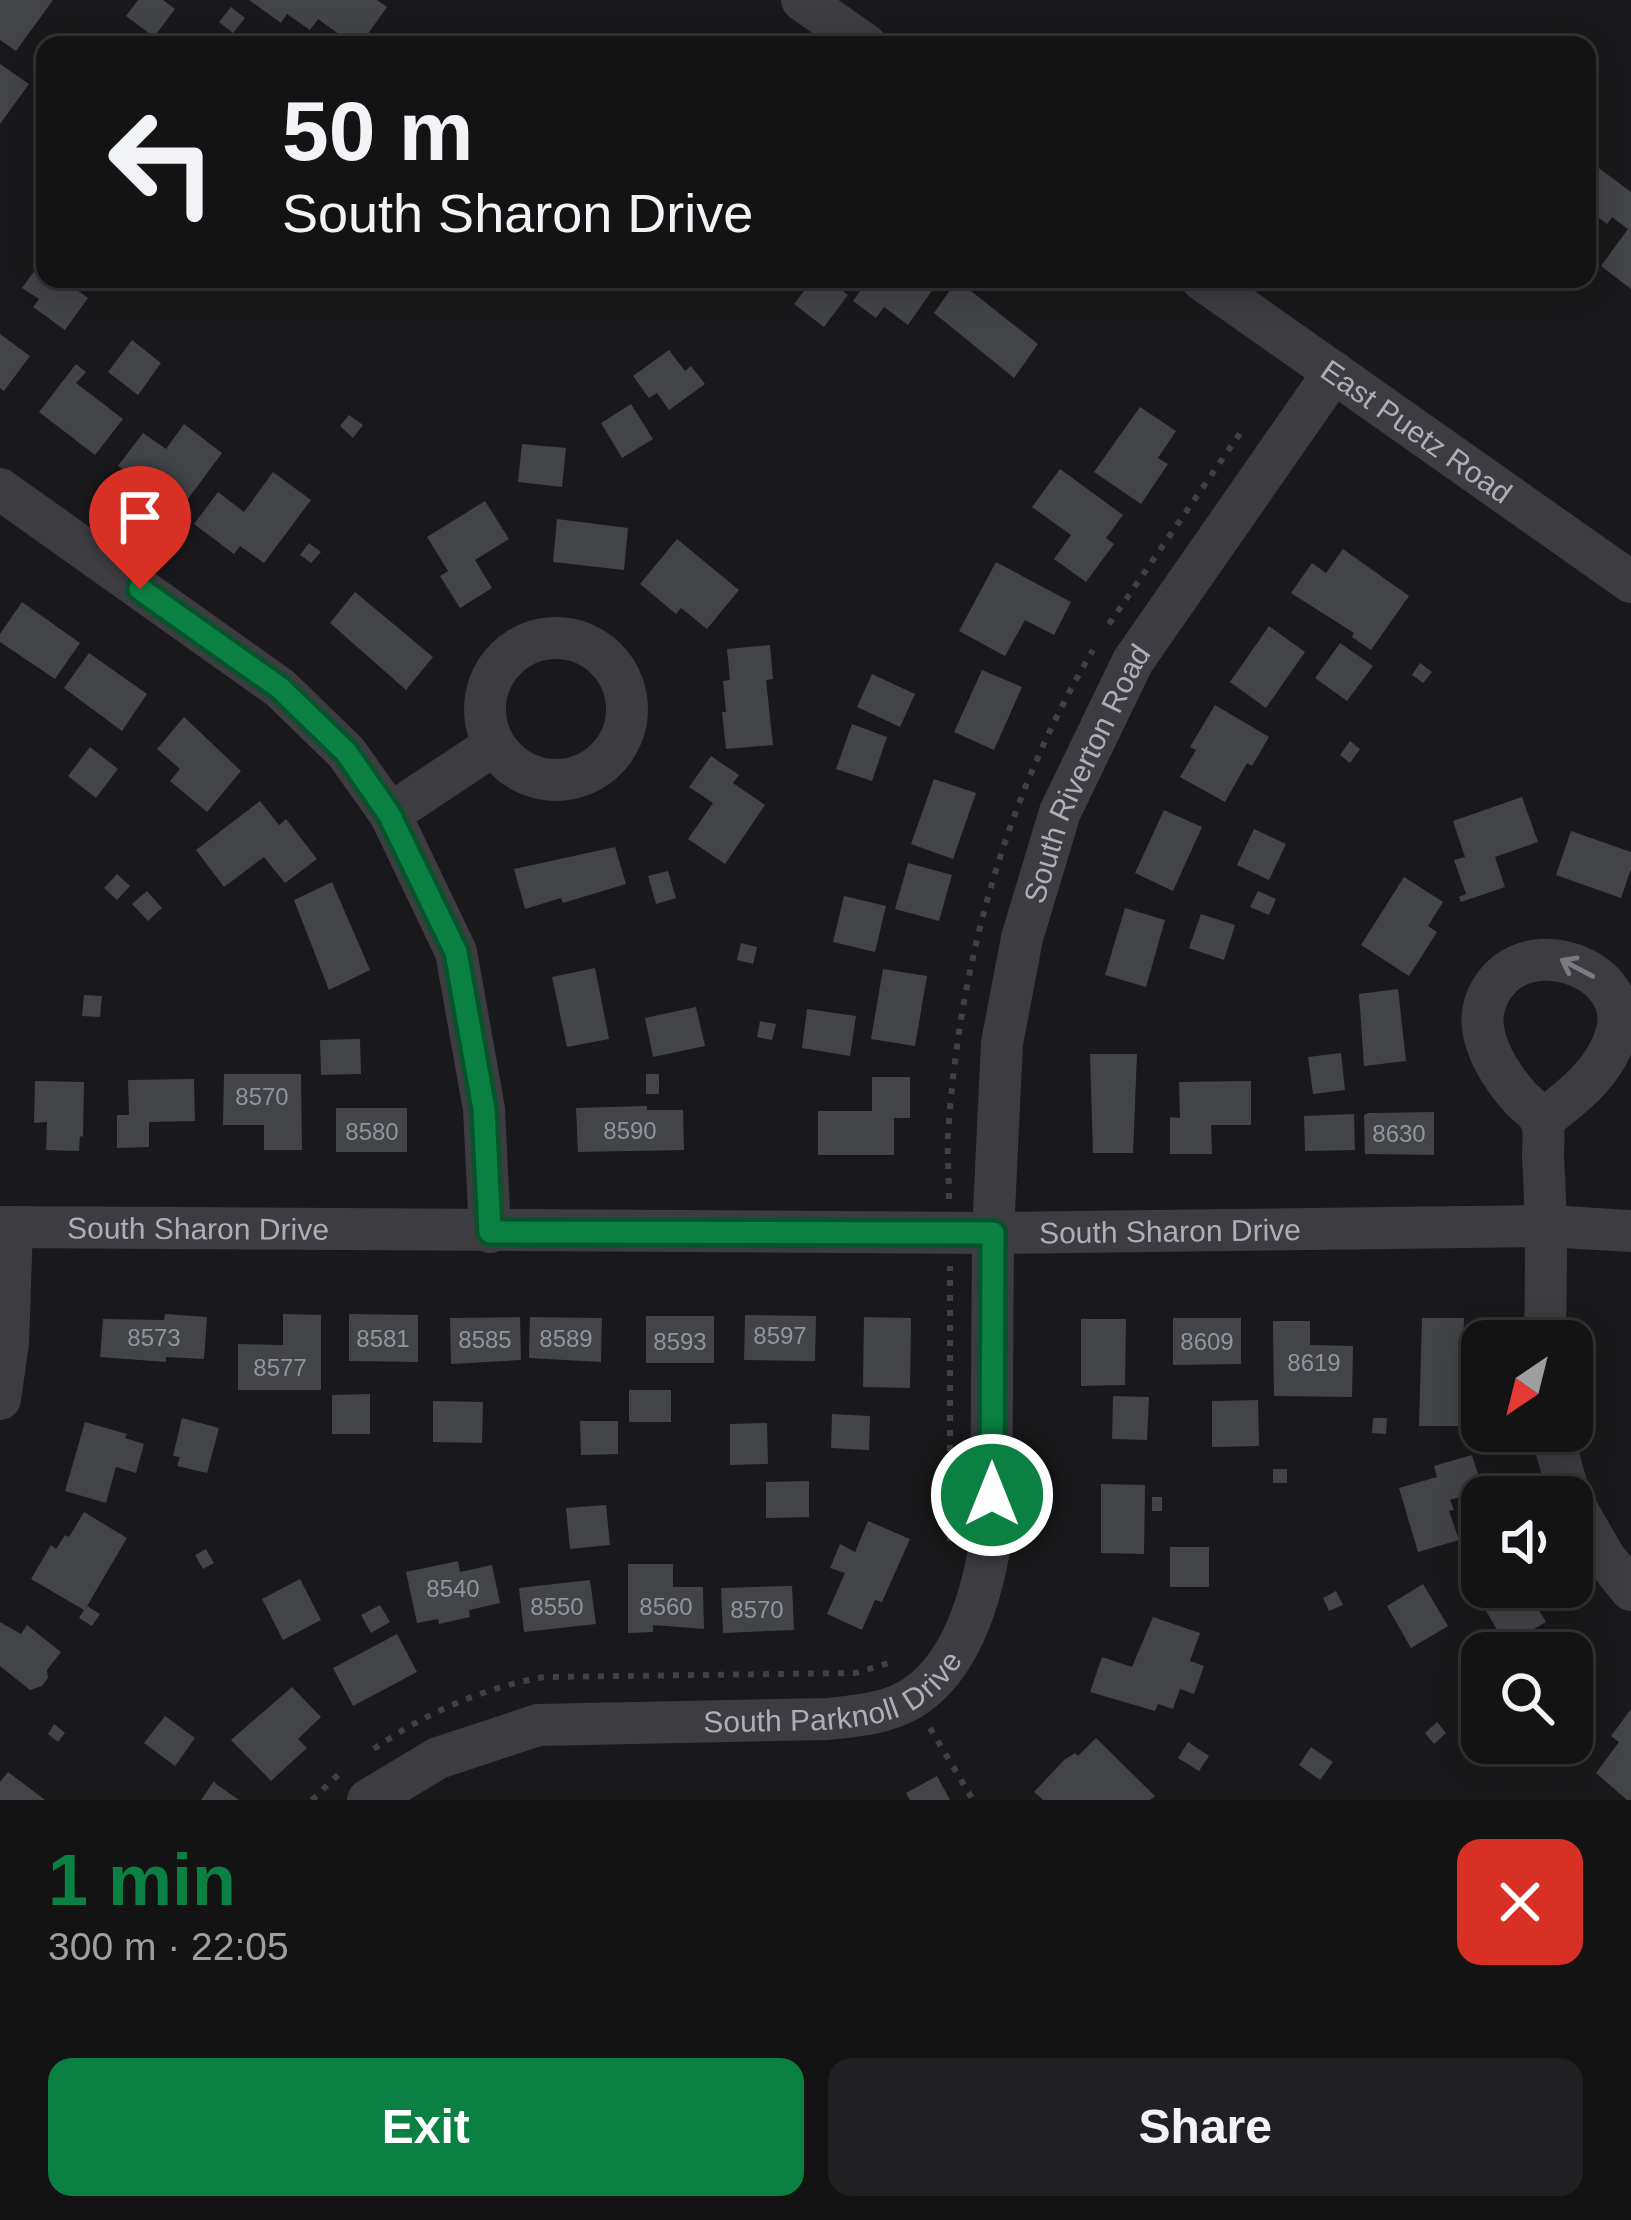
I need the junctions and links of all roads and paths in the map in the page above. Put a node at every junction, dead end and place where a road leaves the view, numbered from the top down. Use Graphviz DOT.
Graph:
graph roads {
  1 [pos="802,0"];
  2 [pos="853,36"];
  3 [pos="1214,288"];
  4 [pos="1334,372"];
  5 [pos="0,489"];
  6 [pos="1631,582"];
  7 [pos="494,745"];
  8 [pos="389,814"];
  9 [pos="1541,1120"];
  10 [pos="1547,1226"];
  11 [pos="6,1227"];
  12 [pos="1631,1231"];
  13 [pos="490,1232"];
  14 [pos="993,1233"];
  15 [pos="1545,1320"];
  16 [pos="0,1399"];
  17 [pos="1593,1536"];
  18 [pos="1631,1590"];
  19 [pos="368,1800"];
  1 -- 2 [label="street"];
  3 -- 4 [label="street, East Puetz Road"];
  4 -- 6 [label="street, East Puetz Road"];
  4 -- 14 [label="street, South Riverton Road"];
  5 -- 8 [label="street"];
  7 -- 8 [label="street"];
  8 -- 13 [label="street"];
  9 -- 10 [label="street"];
  10 -- 12 [label="street, South Sharon Drive"];
  10 -- 14 [label="street, South Sharon Drive"];
  10 -- 15 [label="street"];
  11 -- 13 [label="street, South Sharon Drive"];
  11 -- 16 [label="street"];
  13 -- 14 [label="street, South Sharon Drive"];
  14 -- 19 [label="street, South Parknoll Drive"];
  17 -- 18 [label="street"];
}
